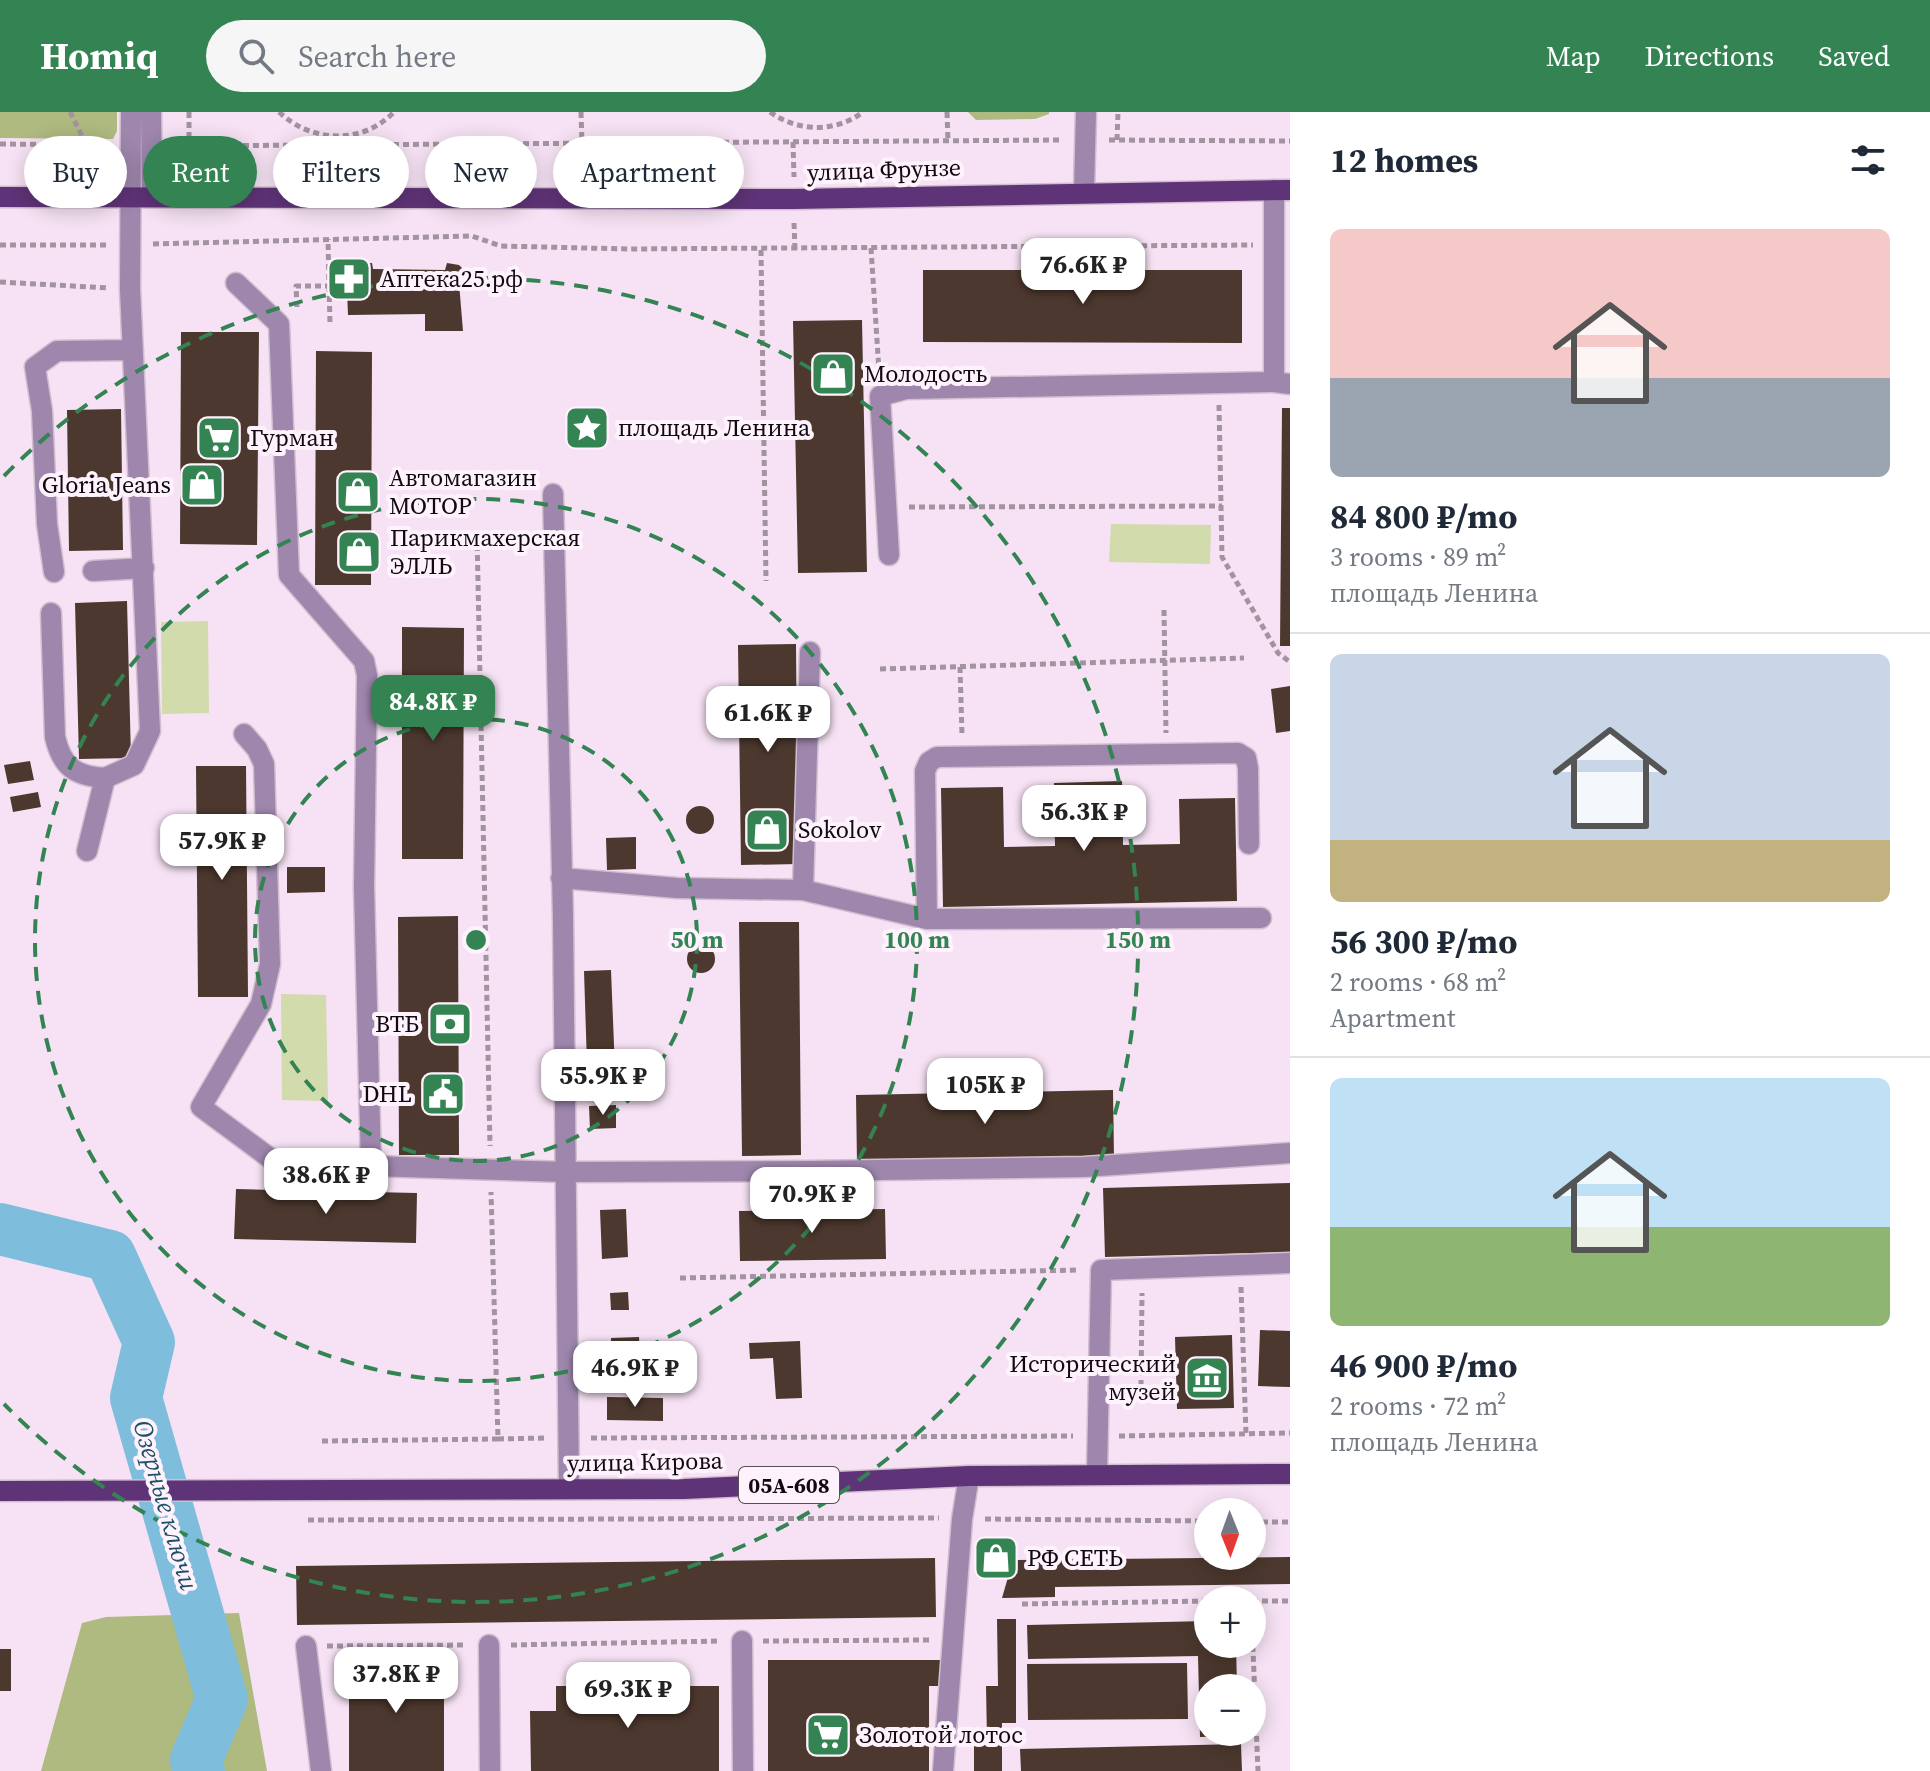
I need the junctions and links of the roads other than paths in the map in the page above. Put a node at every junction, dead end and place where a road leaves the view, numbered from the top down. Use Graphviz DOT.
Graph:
graph roads {
  1 [pos="131,112"];
  2 [pos="151,112"];
  3 [pos="1086,112"];
  4 [pos="141,146"];
  5 [pos="1282,190"];
  6 [pos="1084,191"];
  7 [pos="0,197"];
  8 [pos="142,197"];
  9 [pos="236,283"];
  10 [pos="133,350"];
  11 [pos="1282,383"];
  12 [pos="553,494"];
  13 [pos="889,555"];
  14 [pos="144,568"];
  15 [pos="93,571"];
  16 [pos="54,572"];
  17 [pos="51,613"];
  18 [pos="810,652"];
  19 [pos="244,734"];
  20 [pos="105,778"];
  21 [pos="1249,844"];
  22 [pos="87,851"];
  23 [pos="561,878"];
  24 [pos="803,890"];
  25 [pos="1261,918"];
  26 [pos="927,919"];
  27 [pos="1290,1153"];
  28 [pos="371,1166"];
  29 [pos="565,1172"];
  30 [pos="1290,1263"];
  31 [pos="1097,1473"];
  32 [pos="1290,1474"];
  33 [pos="969,1476"];
  34 [pos="569,1489"];
  35 [pos="0,1491"];
  36 [pos="742,1641"];
  37 [pos="489,1645"];
  38 [pos="306,1646"];
  39 [pos="321,1771"];
  40 [pos="490,1771"];
  41 [pos="743,1771"];
  42 [pos="943,1771"];
  1 -- 4 [label="street"];
  2 -- 4 [label="street"];
  3 -- 6 [label="street"];
  4 -- 8 [label="street"];
  5 -- 6 [label="main road, улица Фрунзе"];
  5 -- 11 [label="street"];
  6 -- 8 [label="main road, улица Фрунзе"];
  7 -- 8 [label="main road, улица Фрунзе"];
  8 -- 10 [label="street"];
  9 -- 28 [label="street"];
  10 -- 14 [label="street"];
  10 -- 16 [label="street"];
  11 -- 13 [label="street"];
  12 -- 23 [label="street"];
  14 -- 15 [label="street"];
  14 -- 20 [label="street"];
  17 -- 20 [label="street"];
  18 -- 24 [label="street"];
  19 -- 28 [label="street"];
  20 -- 22 [label="street"];
  21 -- 26 [label="street"];
  23 -- 24 [label="street"];
  23 -- 29 [label="street"];
  24 -- 26 [label="street"];
  25 -- 26 [label="street"];
  27 -- 29 [label="street"];
  28 -- 29 [label="street"];
  29 -- 34 [label="street"];
  30 -- 31 [label="street"];
  31 -- 32 [label="main road, улица Кирова / 05А-608"];
  31 -- 33 [label="main road, улица Кирова / 05А-608"];
  33 -- 34 [label="main road, улица Кирова / 05А-608"];
  33 -- 42 [label="street"];
  34 -- 35 [label="main road, улица Кирова / 05А-608"];
  36 -- 41 [label="street"];
  37 -- 40 [label="street"];
  38 -- 39 [label="street"];
}
